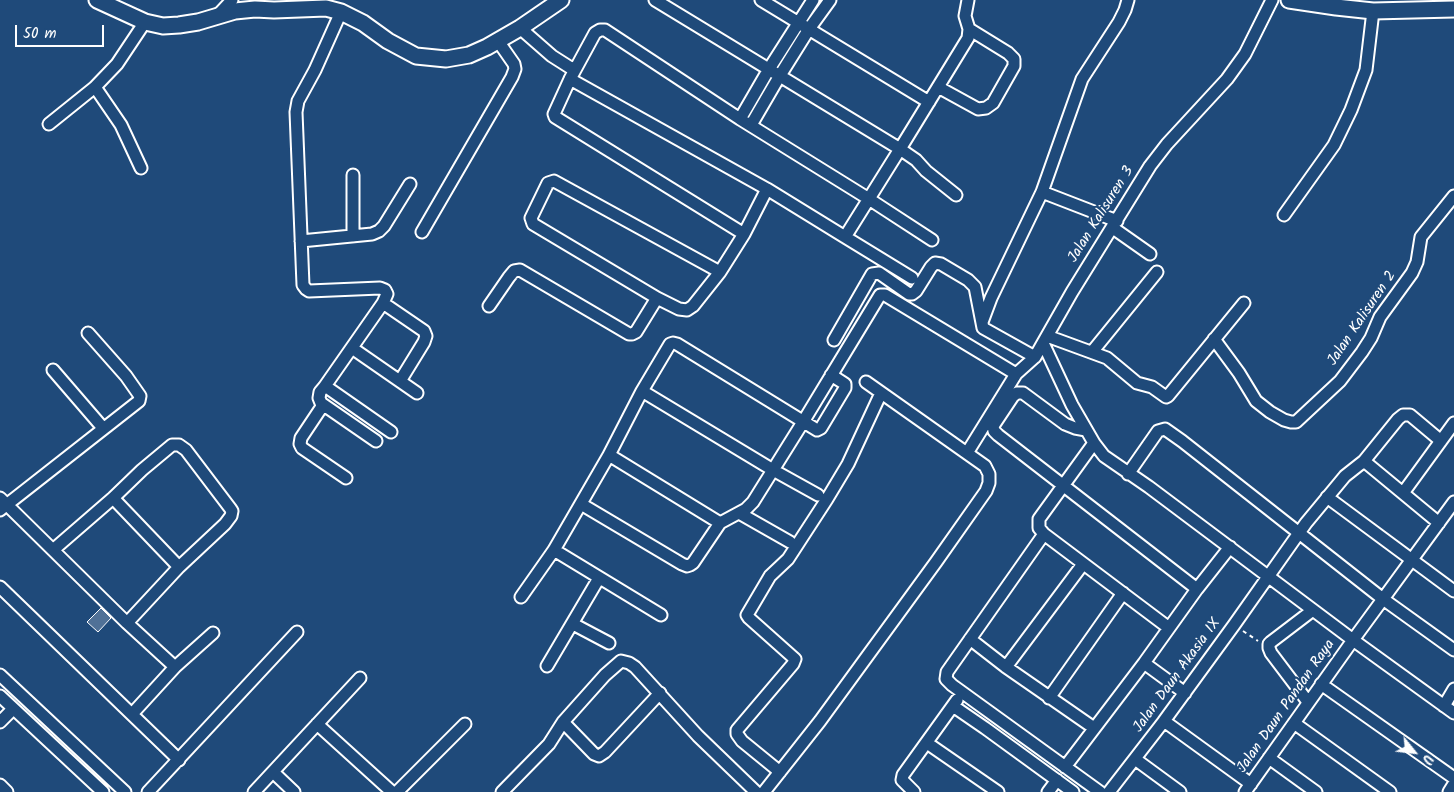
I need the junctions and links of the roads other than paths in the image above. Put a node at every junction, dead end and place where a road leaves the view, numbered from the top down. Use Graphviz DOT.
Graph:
graph roads {
  1 [pos="96,0"];
  2 [pos="232,0"];
  3 [pos="562,0"];
  4 [pos="655,0"];
  5 [pos="761,0"];
  6 [pos="813,0"];
  7 [pos="830,0"];
  8 [pos="968,0"];
  9 [pos="1128,0"];
  10 [pos="1272,0"];
  11 [pos="1289,0"];
  12 [pos="544,4"];
  13 [pos="1334,4"];
  14 [pos="1454,9"];
  15 [pos="1373,11"];
  16 [pos="341,12"];
  17 [pos="217,16"];
  18 [pos="145,22"];
  19 [pos="798,22"];
  20 [pos="520,28"];
  21 [pos="810,29"];
  22 [pos="970,29"];
  23 [pos="498,41"];
  24 [pos="769,69"];
  25 [pos="572,74"];
  26 [pos="779,77"];
  27 [pos="95,87"];
  28 [pos="938,87"];
  29 [pos="929,102"];
  30 [pos="740,119"];
  31 [pos="49,124"];
  32 [pos="751,125"];
  33 [pos="900,149"];
  34 [pos="141,168"];
  35 [pos="353,174"];
  36 [pos="410,184"];
  37 [pos="767,190"];
  38 [pos="1042,192"];
  39 [pos="956,195"];
  40 [pos="1454,196"];
  41 [pos="869,199"];
  42 [pos="1284,215"];
  43 [pos="1115,225"];
  44 [pos="422,232"];
  45 [pos="744,234"];
  46 [pos="353,236"];
  47 [pos="845,237"];
  48 [pos="932,240"];
  49 [pos="301,241"];
  50 [pos="1150,254"];
  51 [pos="720,272"];
  52 [pos="1158,272"];
  53 [pos="912,278"];
  54 [pos="657,298"];
  55 [pos="383,303"];
  56 [pos="1244,303"];
  57 [pos="489,306"];
  58 [pos="982,322"];
  59 [pos="88,333"];
  60 [pos="1214,339"];
  61 [pos="834,340"];
  62 [pos="1045,340"];
  63 [pos="352,348"];
  64 [pos="1092,352"];
  65 [pos="1036,357"];
  66 [pos="53,370"];
  67 [pos="1016,374"];
  68 [pos="832,375"];
  69 [pos="400,381"];
  70 [pos="866,382"];
  71 [pos="325,386"];
  72 [pos="642,391"];
  73 [pos="882,392"];
  74 [pos="417,393"];
  75 [pos="324,405"];
  76 [pos="803,422"];
  77 [pos="1454,423"];
  78 [pos="103,428"];
  79 [pos="1086,430"];
  80 [pos="391,432"];
  81 [pos="376,441"];
  82 [pos="1441,441"];
  83 [pos="1094,443"];
  84 [pos="967,454"];
  85 [pos="609,455"];
  86 [pos="1364,461"];
  87 [pos="773,470"];
  88 [pos="1128,474"];
  89 [pos="346,478"];
  90 [pos="1062,486"];
  91 [pos="1403,493"];
  92 [pos="818,495"];
  93 [pos="1327,497"];
  94 [pos="113,498"];
  95 [pos="1454,502"];
  96 [pos="2,504"];
  97 [pos="581,504"];
  98 [pos="739,513"];
  99 [pos="720,523"];
  100 [pos="1439,523"];
  101 [pos="1299,533"];
  102 [pos="1044,534"];
  103 [pos="790,542"];
  104 [pos="1230,547"];
  105 [pos="52,550"];
  106 [pos="554,550"];
  107 [pos="1411,560"];
  108 [pos="1083,564"];
  109 [pos="179,568"];
  110 [pos="1269,576"];
  111 [pos="599,578"];
  112 [pos="0,587"];
  113 [pos="1197,589"];
  114 [pos="1453,589"];
  115 [pos="1123,593"];
  116 [pos="521,597"];
  117 [pos="1383,599"];
  118 [pos="1313,610"];
  119 [pos="661,614"];
  120 [pos="127,623"];
  121 [pos="572,624"];
  122 [pos="1169,628"];
  123 [pos="297,632"];
  124 [pos="213,633"];
  125 [pos="970,639"];
  126 [pos="1353,640"];
  127 [pos="609,643"];
  128 [pos="1454,650"];
  129 [pos="1144,663"];
  130 [pos="546,666"];
  131 [pos="175,667"];
  132 [pos="1006,667"];
  133 [pos="0,675"];
  134 [pos="360,678"];
  135 [pos="1321,684"];
  136 [pos="1454,689"];
  137 [pos="660,693"];
  138 [pos="1184,693"];
  139 [pos="0,696"];
  140 [pos="1049,698"];
  141 [pos="958,699"];
  142 [pos="1308,702"];
  143 [pos="1444,706"];
  144 [pos="13,709"];
  145 [pos="1454,713"];
  146 [pos="132,714"];
  147 [pos="1164,721"];
  148 [pos="0,722"];
  149 [pos="563,722"];
  150 [pos="1294,723"];
  151 [pos="317,724"];
  152 [pos="465,724"];
  153 [pos="1094,728"];
  154 [pos="927,743"];
  155 [pos="1269,758"];
  156 [pos="179,760"];
  157 [pos="1135,760"];
  158 [pos="1065,767"];
  159 [pos="273,772"];
  160 [pos="780,772"];
  161 [pos="1454,778"];
  162 [pos="1057,780"];
  163 [pos="1454,784"];
  164 [pos="0,785"];
  165 [pos="1248,788"];
  166 [pos="1312,791"];
  167 [pos="7,792"];
  168 [pos="103,792"];
  169 [pos="125,792"];
  170 [pos="148,792"];
  171 [pos="254,792"];
  172 [pos="294,792"];
  173 [pos="392,792"];
  174 [pos="397,792"];
  175 [pos="502,792"];
  176 [pos="756,792"];
  177 [pos="764,792"];
  178 [pos="914,792"];
  179 [pos="998,792"];
  180 [pos="1048,792"];
  181 [pos="1073,792"];
  182 [pos="1100,792"];
  183 [pos="1109,792"];
  184 [pos="1180,792"];
  185 [pos="1390,792"];
  186 [pos="1449,792"];
  1 -- 18 [label="main road"];
  2 -- 17 [label="street"];
  3 -- 12 [label="main road"];
  4 -- 24 [label="street"];
  5 -- 19 [label="street"];
  6 -- 19 [label="street"];
  7 -- 21 [label="street"];
  8 -- 22 [label="street"];
  9 -- 38 [label="street"];
  10 -- 43 [label="street, Jalan Kalisuren 3"];
  11 -- 13 [label="main road"];
  12 -- 20 [label="main road"];
  13 -- 15 [label="main road"];
  14 -- 15 [label="main road"];
  15 -- 42 [label="street"];
  16 -- 17 [label="main road"];
  16 -- 23 [label="main road"];
  16 -- 49 [label="street"];
  17 -- 18 [label="main road"];
  18 -- 27 [label="street"];
  19 -- 21 [label="street"];
  19 -- 24 [label="street"];
  20 -- 23 [label="main road"];
  20 -- 25 [label="street"];
  21 -- 26 [label="street"];
  21 -- 29 [label="street"];
  22 -- 28 [label="street"];
  22 -- 28 [label="street"];
  23 -- 44 [label="street"];
  24 -- 26 [label="street"];
  24 -- 30 [label="street"];
  25 -- 30 [label="street"];
  25 -- 37 [label="street"];
  25 -- 45 [label="street"];
  26 -- 32 [label="street"];
  26 -- 33 [label="street"];
  27 -- 31 [label="street"];
  27 -- 34 [label="street"];
  28 -- 29 [label="street"];
  29 -- 33 [label="street"];
  30 -- 32 [label="street"];
  32 -- 41 [label="street"];
  33 -- 39 [label="street"];
  33 -- 41 [label="street"];
  35 -- 46 [label="street"];
  36 -- 46 [label="street"];
  37 -- 45 [label="street"];
  37 -- 47 [label="street"];
  38 -- 43 [label="street"];
  38 -- 58 [label="street"];
  40 -- 60 [label="street, Jalan Kalisuren 2"];
  41 -- 47 [label="street"];
  41 -- 48 [label="street"];
  43 -- 50 [label="street"];
  43 -- 62 [label="street, Jalan Kalisuren 3"];
  45 -- 51 [label="street"];
  46 -- 49 [label="street"];
  47 -- 53 [label="street"];
  49 -- 55 [label="street"];
  51 -- 54 [label="street"];
  51 -- 54 [label="street"];
  52 -- 64 [label="street"];
  54 -- 57 [label="street"];
  55 -- 63 [label="street"];
  55 -- 69 [label="street"];
  56 -- 60 [label="street"];
  58 -- 61 [label="street"];
  58 -- 65 [label="street"];
  59 -- 78 [label="street"];
  60 -- 64 [label="street"];
  62 -- 64 [label="street"];
  62 -- 65 [label="street, Jalan Kalisuren 3"];
  62 -- 79 [label="street"];
  63 -- 69 [label="street"];
  63 -- 71 [label="street"];
  65 -- 67 [label="street, Jalan Kalisuren 3"];
  66 -- 78 [label="street"];
  67 -- 68 [label="street"];
  67 -- 84 [label="street, Jalan Kalisuren 3"];
  68 -- 76 [label="street"];
  68 -- 76 [label="street"];
  69 -- 74 [label="street"];
  70 -- 73 [label="street"];
  71 -- 75 [label="street"];
  71 -- 80 [label="street"];
  72 -- 76 [label="street"];
  72 -- 85 [label="street"];
  72 -- 87 [label="street"];
  73 -- 84 [label="street"];
  73 -- 160 [label="street"];
  75 -- 81 [label="street"];
  75 -- 89 [label="street"];
  76 -- 87 [label="street"];
  77 -- 82 [label="street"];
  78 -- 96 [label="street"];
  79 -- 83 [label="street"];
  79 -- 90 [label="street"];
  82 -- 86 [label="street, Jalan Daun Akasia IX"];
  82 -- 91 [label="street"];
  83 -- 88 [label="street"];
  83 -- 90 [label="street"];
  84 -- 160 [label="street"];
  85 -- 97 [label="street"];
  85 -- 99 [label="street"];
  86 -- 91 [label="street"];
  86 -- 93 [label="street, Jalan Daun Akasia IX"];
  87 -- 92 [label="street"];
  87 -- 98 [label="street"];
  88 -- 101 [label="street"];
  88 -- 104 [label="street"];
  90 -- 102 [label="street"];
  90 -- 113 [label="street"];
  91 -- 100 [label="street"];
  93 -- 101 [label="street, Jalan Daun Akasia IX"];
  93 -- 107 [label="street"];
  94 -- 105 [label="street"];
  94 -- 109 [label="street"];
  94 -- 109 [label="street"];
  95 -- 100 [label="street, Jalan Daun Pandan Raya"];
  96 -- 105 [label="street"];
  97 -- 99 [label="street"];
  97 -- 106 [label="street"];
  98 -- 99 [label="street"];
  98 -- 103 [label="street"];
  100 -- 107 [label="street, Jalan Daun Pandan Raya"];
  101 -- 110 [label="street, Jalan Daun Akasia IX"];
  101 -- 117 [label="street"];
  102 -- 108 [label="street"];
  102 -- 125 [label="street"];
  104 -- 110 [label="street"];
  104 -- 113 [label="street"];
  105 -- 120 [label="street"];
  106 -- 111 [label="street"];
  106 -- 116 [label="street"];
  107 -- 114 [label="street"];
  107 -- 117 [label="street, Jalan Daun Pandan Raya"];
  108 -- 115 [label="street"];
  108 -- 132 [label="street"];
  109 -- 120 [label="street"];
  110 -- 118 [label="street"];
  110 -- 138 [label="street, Jalan Daun Akasia IX"];
  111 -- 119 [label="street"];
  111 -- 121 [label="street"];
  112 -- 146 [label="street"];
  113 -- 122 [label="street"];
  115 -- 122 [label="street"];
  115 -- 140 [label="street"];
  117 -- 126 [label="street, Jalan Daun Pandan Raya"];
  117 -- 128 [label="street"];
  118 -- 126 [label="street"];
  118 -- 142 [label="street"];
  120 -- 131 [label="street"];
  121 -- 127 [label="street"];
  121 -- 130 [label="street"];
  122 -- 129 [label="street"];
  123 -- 156 [label="street"];
  124 -- 131 [label="street"];
  125 -- 132 [label="street"];
  125 -- 141 [label="street"];
  126 -- 135 [label="street, Jalan Daun Pandan Raya"];
  126 -- 143 [label="street"];
  129 -- 138 [label="street"];
  129 -- 153 [label="street"];
  131 -- 146 [label="street"];
  132 -- 140 [label="street"];
  133 -- 169 [label="street"];
  134 -- 151 [label="street"];
  135 -- 142 [label="street, Jalan Daun Pandan Raya"];
  135 -- 161 [label="street"];
  136 -- 143 [label="street"];
  137 -- 149 [label="street"];
  137 -- 149 [label="street"];
  137 -- 176 [label="street"];
  138 -- 147 [label="street, Jalan Daun Akasia IX"];
  139 -- 144 [label="street"];
  140 -- 153 [label="street"];
  141 -- 154 [label="street"];
  141 -- 158 [label="street"];
  141 -- 162 [label="street"];
  142 -- 150 [label="street, Jalan Daun Pandan Raya"];
  143 -- 145 [label="street"];
  144 -- 148 [label="street"];
  144 -- 168 [label="street"];
  146 -- 156 [label="street"];
  147 -- 157 [label="street, Jalan Daun Akasia IX"];
  147 -- 165 [label="street"];
  149 -- 175 [label="street"];
  150 -- 155 [label="street, Jalan Daun Pandan Raya"];
  150 -- 185 [label="street"];
  151 -- 159 [label="street"];
  151 -- 173 [label="street"];
  152 -- 174 [label="street"];
  153 -- 158 [label="street"];
  154 -- 178 [label="street"];
  154 -- 179 [label="street"];
  155 -- 165 [label="street, Jalan Daun Pandan Raya"];
  155 -- 166 [label="street"];
  156 -- 170 [label="street"];
  157 -- 183 [label="street, Jalan Daun Akasia IX"];
  157 -- 184 [label="street"];
  158 -- 182 [label="street"];
  159 -- 171 [label="street"];
  159 -- 172 [label="street"];
  160 -- 177 [label="street"];
  162 -- 180 [label="street"];
  162 -- 181 [label="street"];
  163 -- 186 [label="street"];
  164 -- 167 [label="street"];
}
